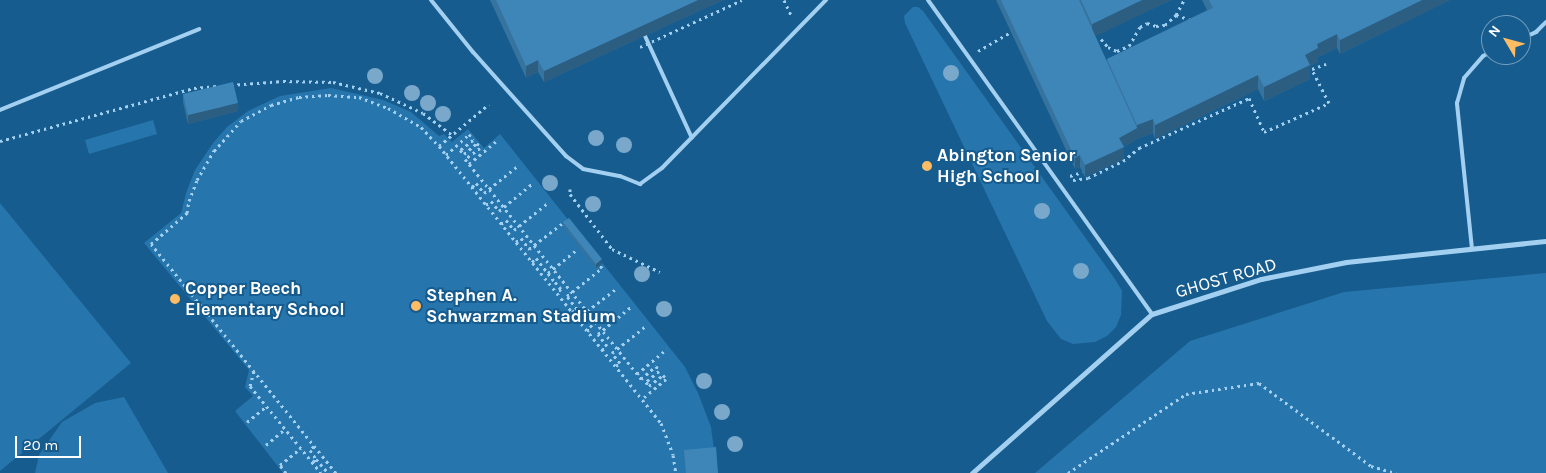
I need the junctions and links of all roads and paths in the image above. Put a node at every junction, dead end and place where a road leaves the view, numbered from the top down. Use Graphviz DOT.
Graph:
graph roads {
  1 [pos="431,0"];
  2 [pos="742,0"];
  3 [pos="826,0"];
  4 [pos="928,0"];
  5 [pos="1184,0"];
  6 [pos="1176,15"];
  7 [pos="1197,18"];
  8 [pos="1546,22"];
  9 [pos="199,29"];
  10 [pos="1011,32"];
  11 [pos="1531,34"];
  12 [pos="646,36"];
  13 [pos="1101,39"];
  14 [pos="640,47"];
  15 [pos="977,51"];
  16 [pos="1481,58"];
  17 [pos="1326,64"];
  18 [pos="489,104"];
  19 [pos="0,110"];
  20 [pos="452,135"];
  21 [pos="692,138"];
  22 [pos="498,140"];
  23 [pos="0,141"];
  24 [pos="439,146"];
  25 [pos="446,155"];
  26 [pos="469,164"];
  27 [pos="519,165"];
  28 [pos="1082,172"];
  29 [pos="1070,176"];
  30 [pos="1073,180"];
  31 [pos="533,183"];
  32 [pos="472,187"];
  33 [pos="489,189"];
  34 [pos="570,189"];
  35 [pos="549,202"];
  36 [pos="486,205"];
  37 [pos="504,207"];
  38 [pos="501,224"];
  39 [pos="566,224"];
  40 [pos="519,226"];
  41 [pos="1546,241"];
  42 [pos="516,242"];
  43 [pos="534,246"];
  44 [pos="578,249"];
  45 [pos="1472,249"];
  46 [pos="532,262"];
  47 [pos="600,265"];
  48 [pos="553,269"];
  49 [pos="660,272"];
  50 [pos="548,273"];
  51 [pos="617,288"];
  52 [pos="556,292"];
  53 [pos="571,292"];
  54 [pos="632,306"];
  55 [pos="572,312"];
  56 [pos="587,312"];
  57 [pos="1152,314"];
  58 [pos="647,325"];
  59 [pos="602,330"];
  60 [pos="587,331"];
  61 [pos="617,349"];
  62 [pos="667,349"];
  63 [pos="602,350"];
  64 [pos="616,366"];
  65 [pos="254,371"];
  66 [pos="637,374"];
  67 [pos="642,399"];
  68 [pos="267,406"];
  69 [pos="247,422"];
  70 [pos="285,429"];
  71 [pos="266,445"];
  72 [pos="314,446"];
  73 [pos="301,448"];
  74 [pos="316,459"];
  75 [pos="312,462"];
  76 [pos="286,473"];
  77 [pos="321,473"];
  78 [pos="328,473"];
  79 [pos="336,473"];
  80 [pos="676,473"];
  81 [pos="972,473"];
  82 [pos="1068,473"];
  83 [pos="1396,473"];
  1 -- 21 [label="lane"];
  2 -- 14 [label="path, bridge"];
  3 -- 21 [label="lane"];
  4 -- 57 [label="lane"];
  5 -- 6 [label="path"];
  6 -- 7 [label="path"];
  6 -- 13 [label="path"];
  8 -- 11 [label="lane"];
  9 -- 19 [label="lane"];
  10 -- 15 [label="path"];
  12 -- 21 [label="lane"];
  16 -- 45 [label="lane"];
  17 -- 30 [label="path"];
  18 -- 20 [label="path"];
  20 -- 23 [label="path"];
  20 -- 24 [label="path"];
  22 -- 26 [label="path"];
  24 -- 25 [label="path"];
  24 -- 65 [label="path"];
  25 -- 26 [label="path"];
  25 -- 32 [label="path"];
  26 -- 33 [label="path"];
  27 -- 33 [label="path"];
  28 -- 29 [label="path"];
  31 -- 37 [label="path"];
  32 -- 33 [label="path"];
  32 -- 36 [label="path"];
  33 -- 37 [label="path"];
  34 -- 49 [label="path"];
  35 -- 40 [label="path"];
  36 -- 37 [label="path"];
  36 -- 38 [label="path"];
  37 -- 40 [label="path"];
  38 -- 40 [label="path"];
  38 -- 42 [label="path"];
  39 -- 43 [label="path"];
  40 -- 43 [label="path"];
  41 -- 45 [label="street, GHOST ROAD"];
  42 -- 43 [label="path"];
  42 -- 46 [label="path"];
  43 -- 48 [label="path"];
  44 -- 48 [label="path"];
  45 -- 57 [label="street, GHOST ROAD"];
  46 -- 50 [label="path"];
  46 -- 52 [label="path"];
  47 -- 53 [label="path"];
  48 -- 50 [label="path"];
  48 -- 53 [label="path"];
  50 -- 52 [label="path"];
  51 -- 56 [label="path"];
  52 -- 55 [label="path"];
  53 -- 55 [label="path"];
  53 -- 56 [label="path"];
  54 -- 59 [label="path"];
  55 -- 60 [label="path"];
  56 -- 59 [label="path"];
  56 -- 60 [label="path"];
  57 -- 81 [label="street, GHOST ROAD"];
  58 -- 61 [label="path"];
  59 -- 61 [label="path"];
  59 -- 63 [label="path"];
  60 -- 63 [label="path"];
  61 -- 64 [label="path"];
  61 -- 66 [label="path"];
  62 -- 66 [label="path"];
  63 -- 64 [label="path"];
  64 -- 67 [label="path"];
  65 -- 68 [label="path"];
  65 -- 72 [label="path"];
  66 -- 67 [label="path"];
  67 -- 80 [label="path"];
  68 -- 69 [label="path"];
  68 -- 70 [label="path"];
  70 -- 71 [label="path"];
  70 -- 73 [label="path"];
  72 -- 74 [label="path"];
  72 -- 79 [label="path"];
  73 -- 75 [label="path"];
  73 -- 76 [label="path"];
  74 -- 75 [label="path"];
  74 -- 78 [label="path"];
  75 -- 77 [label="path"];
  82 -- 83 [label="path"];
}
